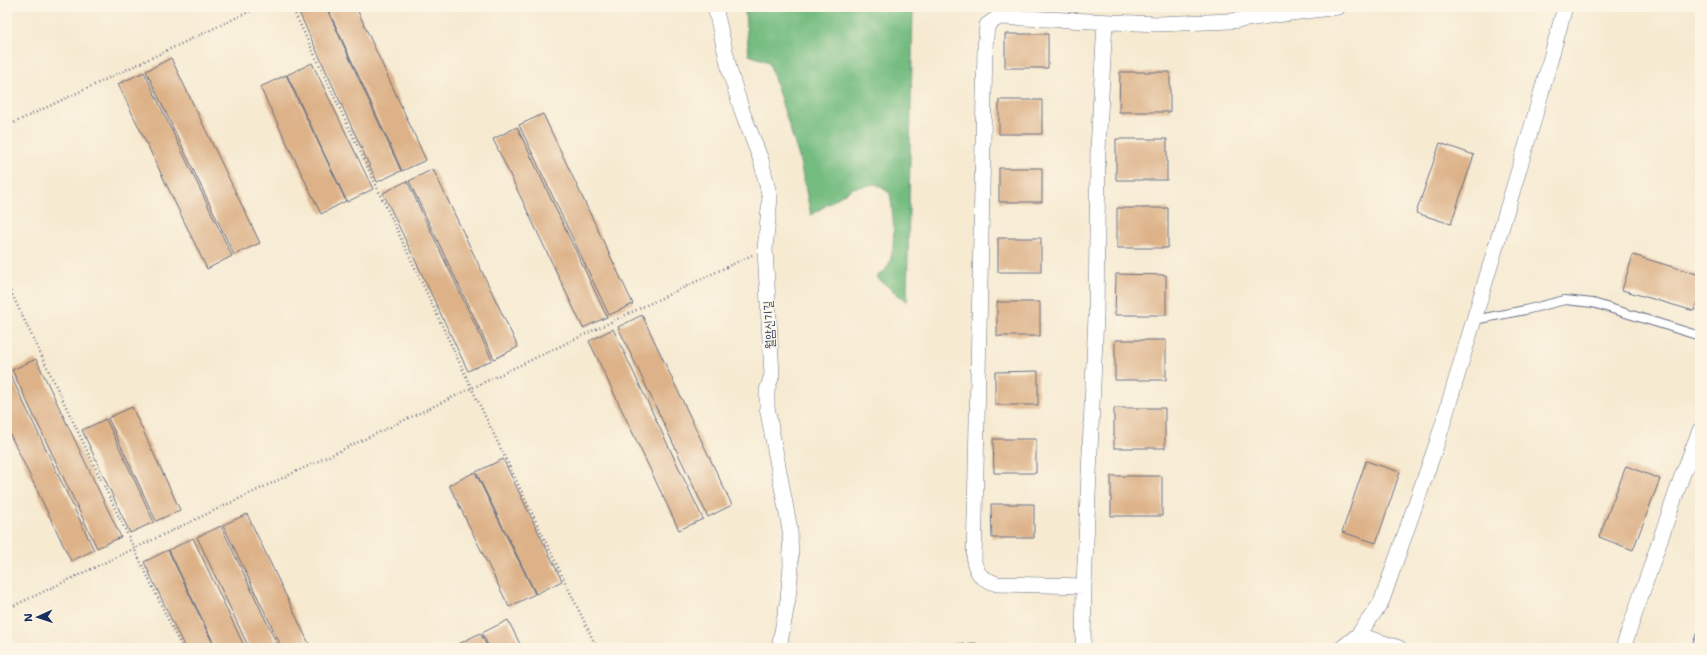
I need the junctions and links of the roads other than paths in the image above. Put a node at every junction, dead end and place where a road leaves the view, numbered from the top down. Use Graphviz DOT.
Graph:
graph roads {
  1 [pos="715,7"];
  2 [pos="1338,7"];
  3 [pos="1565,7"];
  4 [pos="1105,22"];
  5 [pos="1474,320"];
  6 [pos="1700,336"];
  7 [pos="1700,430"];
  8 [pos="1084,586"];
  9 [pos="1358,635"];
  10 [pos="1700,637"];
  11 [pos="779,648"];
  12 [pos="1083,648"];
  13 [pos="1342,648"];
  14 [pos="1399,648"];
  15 [pos="1623,648"];
  16 [pos="1696,648"];
  1 -- 11 [label="street, 월암신기길"];
  2 -- 4 [label="street"];
  3 -- 5 [label="street"];
  4 -- 8 [label="street"];
  4 -- 8 [label="street"];
  5 -- 6 [label="lane"];
  5 -- 9 [label="street"];
  7 -- 15 [label="street"];
  8 -- 12 [label="street"];
  9 -- 13 [label="street"];
  9 -- 14 [label="street"];
  10 -- 16 [label="lane"];
}
